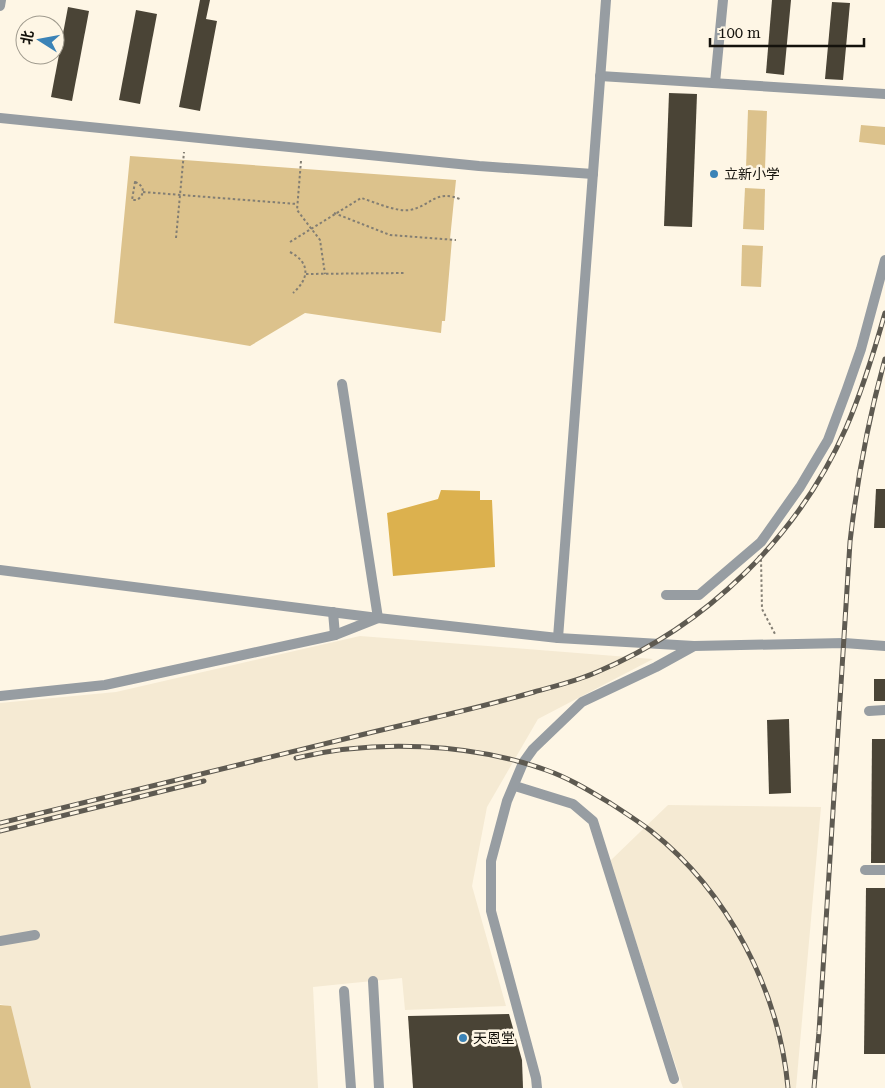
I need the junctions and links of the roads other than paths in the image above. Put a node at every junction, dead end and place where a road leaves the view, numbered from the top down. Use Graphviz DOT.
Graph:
graph roads {
  1 [pos="1,0"];
  2 [pos="606,0"];
  3 [pos="723,0"];
  4 [pos="0,6"];
  5 [pos="600,76"];
  6 [pos="715,83"];
  7 [pos="885,94"];
  8 [pos="0,118"];
  9 [pos="593,174"];
  10 [pos="885,260"];
  11 [pos="342,384"];
  12 [pos="0,570"];
  13 [pos="666,596"];
  14 [pos="333,612"];
  15 [pos="378,618"];
  16 [pos="335,635"];
  17 [pos="558,638"];
  18 [pos="694,646"];
  19 [pos="885,646"];
  20 [pos="0,696"];
  21 [pos="885,710"];
  22 [pos="869,711"];
  23 [pos="515,786"];
  24 [pos="865,870"];
  25 [pos="885,870"];
  26 [pos="35,935"];
  27 [pos="0,941"];
  28 [pos="373,981"];
  29 [pos="344,990"];
  30 [pos="674,1079"];
  31 [pos="351,1088"];
  32 [pos="380,1088"];
  33 [pos="538,1088"];
  1 -- 4 [label="street"];
  2 -- 5 [label="street"];
  3 -- 6 [label="street"];
  5 -- 6 [label="street"];
  5 -- 9 [label="street"];
  6 -- 7 [label="street"];
  8 -- 9 [label="street"];
  9 -- 17 [label="street"];
  10 -- 13 [label="street"];
  11 -- 15 [label="street"];
  12 -- 14 [label="street"];
  14 -- 15 [label="street"];
  14 -- 16 [label="street"];
  15 -- 16 [label="street"];
  15 -- 17 [label="street"];
  16 -- 20 [label="street"];
  17 -- 18 [label="street"];
  18 -- 19 [label="street"];
  18 -- 23 [label="street"];
  21 -- 22 [label="street"];
  23 -- 30 [label="street"];
  23 -- 33 [label="street"];
  24 -- 25 [label="street"];
  26 -- 27 [label="street"];
  28 -- 32 [label="street"];
  29 -- 31 [label="street"];
}
